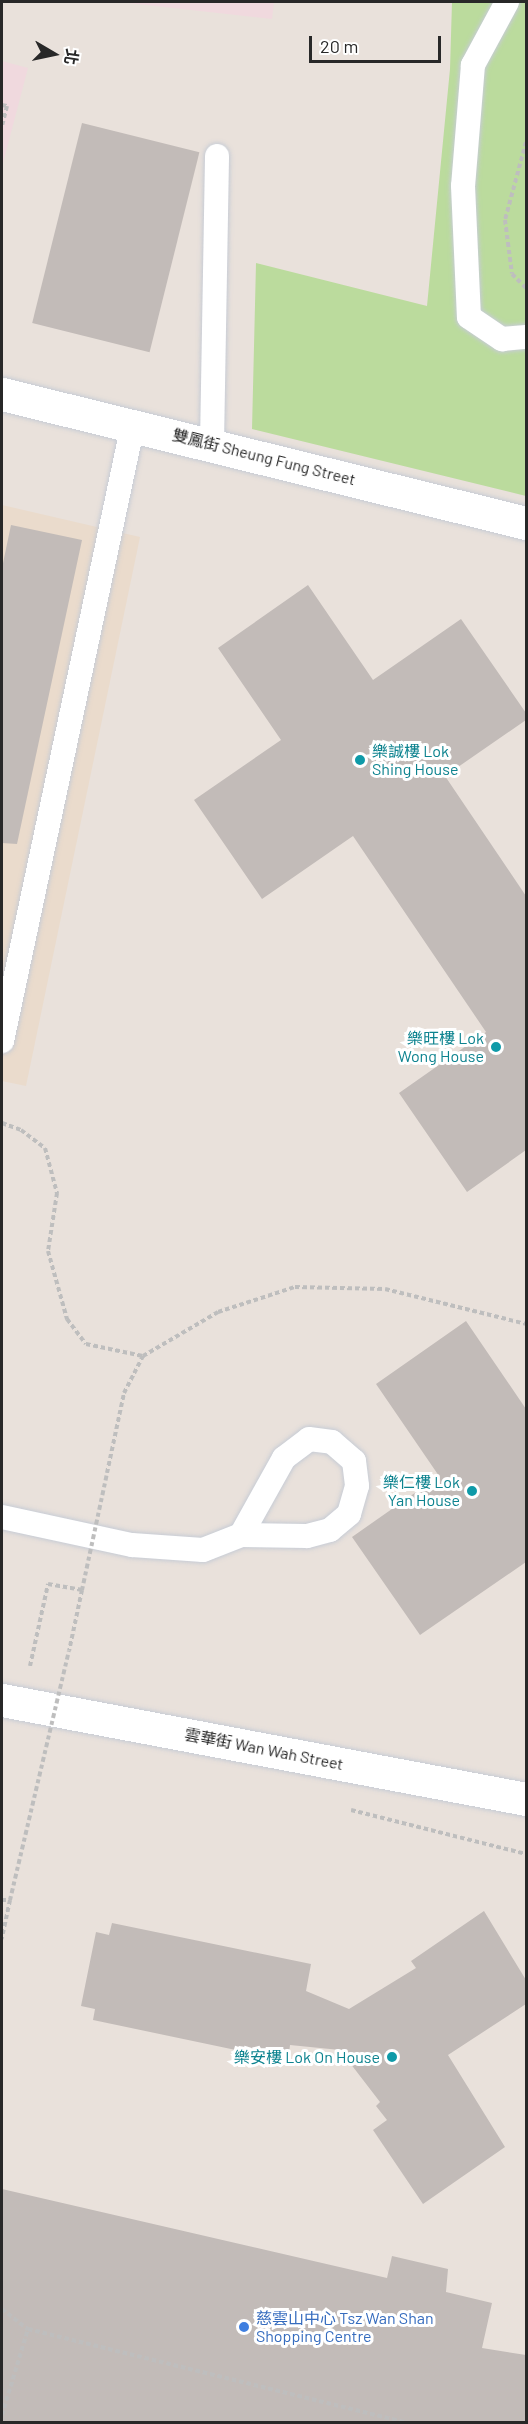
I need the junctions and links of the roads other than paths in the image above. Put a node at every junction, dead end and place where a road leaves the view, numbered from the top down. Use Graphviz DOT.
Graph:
graph roads {
  1 [pos="507,2"];
  2 [pos="217,156"];
  3 [pos="526,337"];
  4 [pos="2,394"];
  5 [pos="133,424"];
  6 [pos="212,444"];
  7 [pos="526,523"];
  8 [pos="2,1041"];
  9 [pos="2,1517"];
  10 [pos="241,1535"];
  11 [pos="2,1700"];
  12 [pos="526,1798"];
  1 -- 3 [label="lane"];
  2 -- 6 [label="lane"];
  4 -- 5 [label="street, 雙鳳街 Sheung Fung Street"];
  5 -- 6 [label="street, 雙鳳街 Sheung Fung Street"];
  5 -- 8 [label="lane"];
  6 -- 7 [label="street, 雙鳳街 Sheung Fung Street"];
  9 -- 10 [label="lane"];
  10 -- 10 [label="lane"];
  11 -- 12 [label="street, 雲華街 Wan Wah Street"];
}
